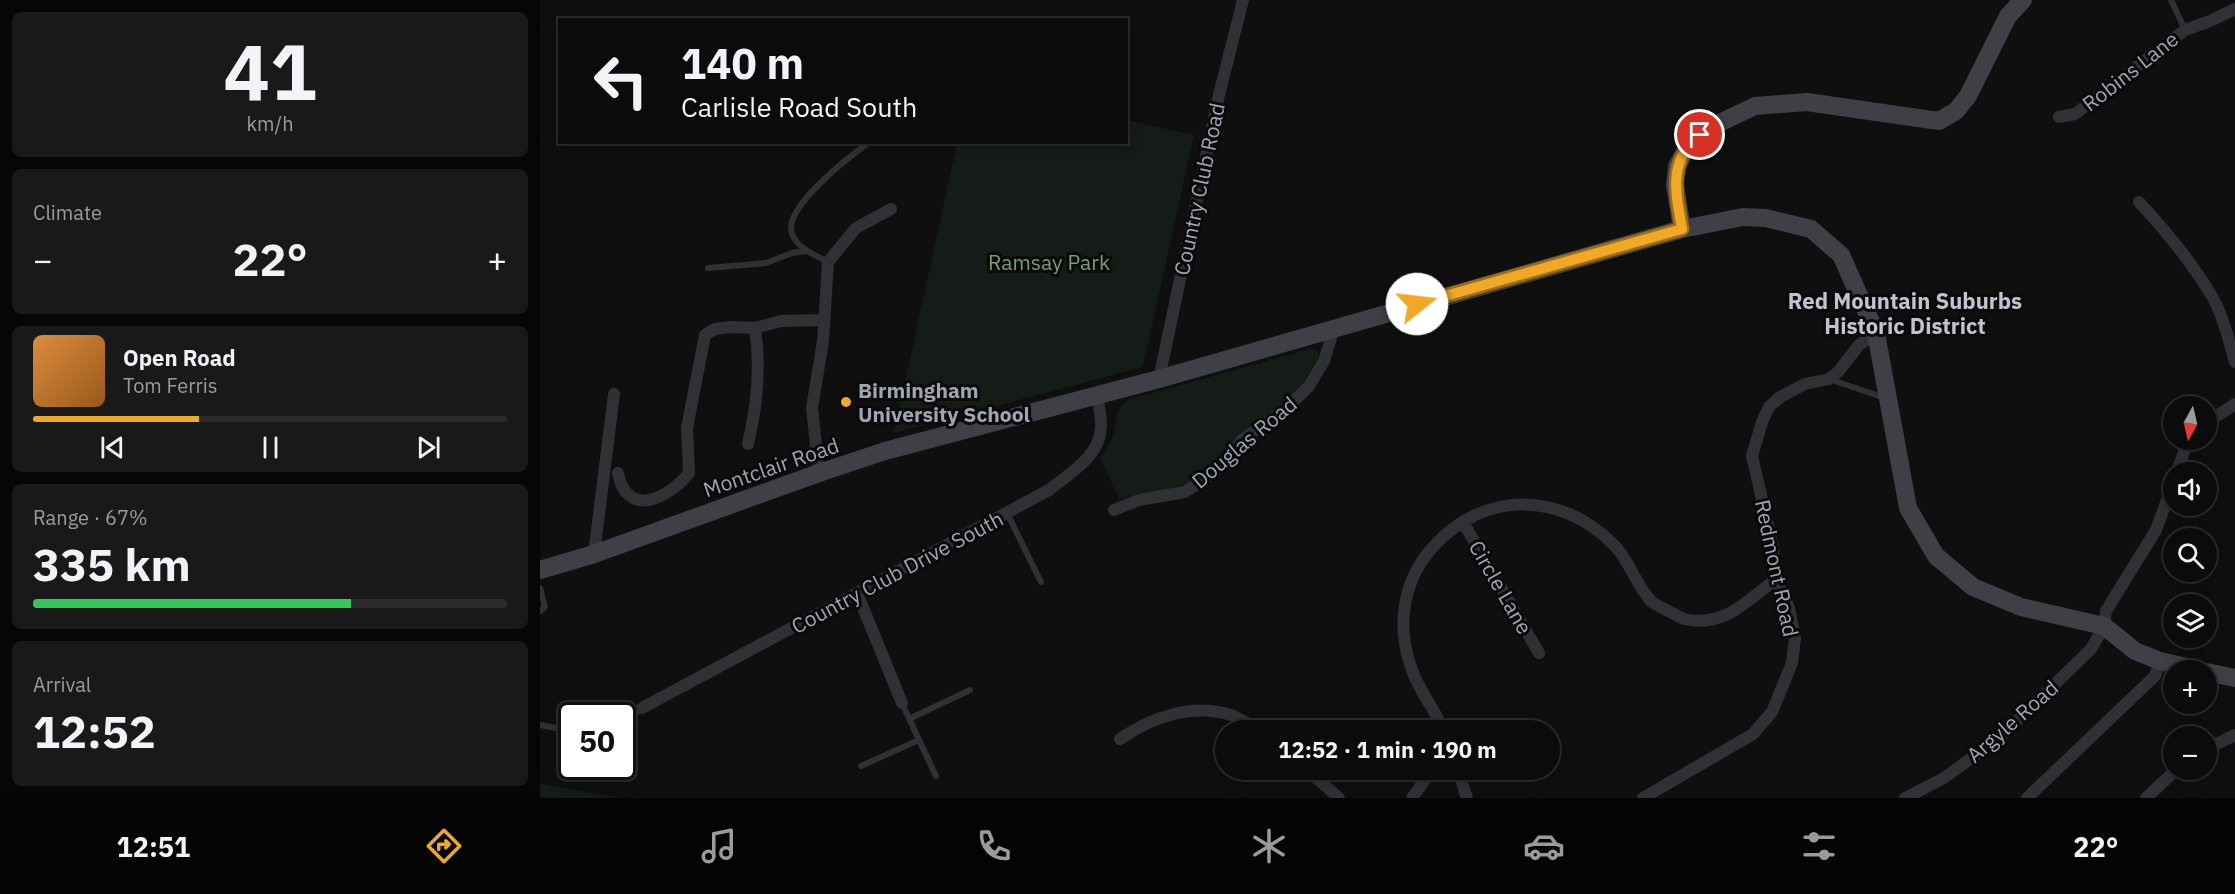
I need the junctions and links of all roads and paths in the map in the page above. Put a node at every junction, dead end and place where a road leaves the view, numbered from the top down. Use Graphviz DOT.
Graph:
graph roads {
  1 [pos="1243,0"];
  2 [pos="2023,0"];
  3 [pos="2171,0"];
  4 [pos="2235,9"];
  5 [pos="2184,30"];
  6 [pos="2059,117"];
  7 [pos="867,144"];
  8 [pos="2139,202"];
  9 [pos="891,209"];
  10 [pos="1682,229"];
  11 [pos="807,251"];
  12 [pos="828,262"];
  13 [pos="708,268"];
  14 [pos="824,320"];
  15 [pos="755,328"];
  16 [pos="1334,328"];
  17 [pos="1876,333"];
  18 [pos="2235,362"];
  19 [pos="1159,379"];
  20 [pos="1829,379"];
  21 [pos="614,394"];
  22 [pos="1097,396"];
  23 [pos="1888,399"];
  24 [pos="2235,404"];
  25 [pos="2217,416"];
  26 [pos="748,444"];
  27 [pos="819,472"];
  28 [pos="618,473"];
  29 [pos="1114,510"];
  30 [pos="2163,511"];
  31 [pos="1007,513"];
  32 [pos="1463,522"];
  33 [pos="594,554"];
  34 [pos="540,570"];
  35 [pos="1776,579"];
  36 [pos="1041,582"];
  37 [pos="540,588"];
  38 [pos="856,593"];
  39 [pos="540,611"];
  40 [pos="2104,626"];
  41 [pos="1539,652"];
  42 [pos="2160,662"];
  43 [pos="2163,663"];
  44 [pos="2217,674"];
  45 [pos="2235,678"];
  46 [pos="970,690"];
  47 [pos="902,703"];
  48 [pos="642,708"];
  49 [pos="636,713"];
  50 [pos="909,719"];
  51 [pos="1241,720"];
  52 [pos="1438,720"];
  53 [pos="540,725"];
  54 [pos="558,728"];
  55 [pos="2235,735"];
  56 [pos="1120,739"];
  57 [pos="919,740"];
  58 [pos="2217,744"];
  59 [pos="861,766"];
  60 [pos="936,776"];
  61 [pos="1318,780"];
  62 [pos="1424,780"];
  63 [pos="1461,780"];
  64 [pos="2165,780"];
  65 [pos="1339,798"];
  66 [pos="1412,798"];
  67 [pos="1467,798"];
  68 [pos="1643,798"];
  69 [pos="1905,798"];
  70 [pos="2027,798"];
  71 [pos="2146,798"];
  1 -- 19 [label="street, Country Club Road"];
  2 -- 10 [label="main road"];
  3 -- 5 [label="lane"];
  4 -- 5 [label="street, Robins Lane"];
  5 -- 6 [label="street, Robins Lane"];
  7 -- 11 [label="lane"];
  8 -- 18 [label="street"];
  9 -- 12 [label="street"];
  10 -- 16 [label="main road, Montclair Road"];
  10 -- 17 [label="main road, Montclair Road"];
  11 -- 12 [label="lane"];
  11 -- 13 [label="lane"];
  12 -- 14 [label="street"];
  14 -- 15 [label="street"];
  14 -- 27 [label="street"];
  15 -- 26 [label="street"];
  15 -- 28 [label="street"];
  16 -- 19 [label="main road, Montclair Road"];
  16 -- 29 [label="street, Douglas Road"];
  17 -- 20 [label="street"];
  17 -- 23 [label="main road, Montclair Road"];
  19 -- 22 [label="main road, Montclair Road"];
  20 -- 23 [label="lane"];
  20 -- 35 [label="street, Redmont Road"];
  21 -- 33 [label="street"];
  22 -- 27 [label="main road, Montclair Road"];
  22 -- 31 [label="street, Country Club Drive South"];
  23 -- 40 [label="main road, Montclair Road"];
  24 -- 25 [label="street"];
  27 -- 33 [label="main road, Montclair Road"];
  30 -- 40 [label="street, Argyle Road"];
  31 -- 36 [label="lane"];
  31 -- 38 [label="street, Country Club Drive South"];
  32 -- 35 [label="street"];
  32 -- 41 [label="street, Circle Lane"];
  32 -- 52 [label="street"];
  33 -- 34 [label="main road, Montclair Road"];
  35 -- 68 [label="street, Redmont Road"];
  37 -- 39 [label="lane"];
  38 -- 47 [label="street"];
  38 -- 48 [label="street, Country Club Drive South"];
  40 -- 42 [label="main road"];
  40 -- 69 [label="street, Argyle Road"];
  42 -- 43 [label="main road"];
  42 -- 70 [label="street"];
  44 -- 45 [label="main road"];
  46 -- 50 [label="lane"];
  47 -- 50 [label="lane"];
  48 -- 49 [label="lane"];
  50 -- 57 [label="lane"];
  51 -- 56 [label="street"];
  53 -- 54 [label="lane"];
  55 -- 58 [label="street"];
  57 -- 59 [label="lane"];
  57 -- 60 [label="lane"];
  61 -- 65 [label="street"];
  62 -- 66 [label="street"];
  63 -- 67 [label="street"];
  64 -- 71 [label="street"];
}
